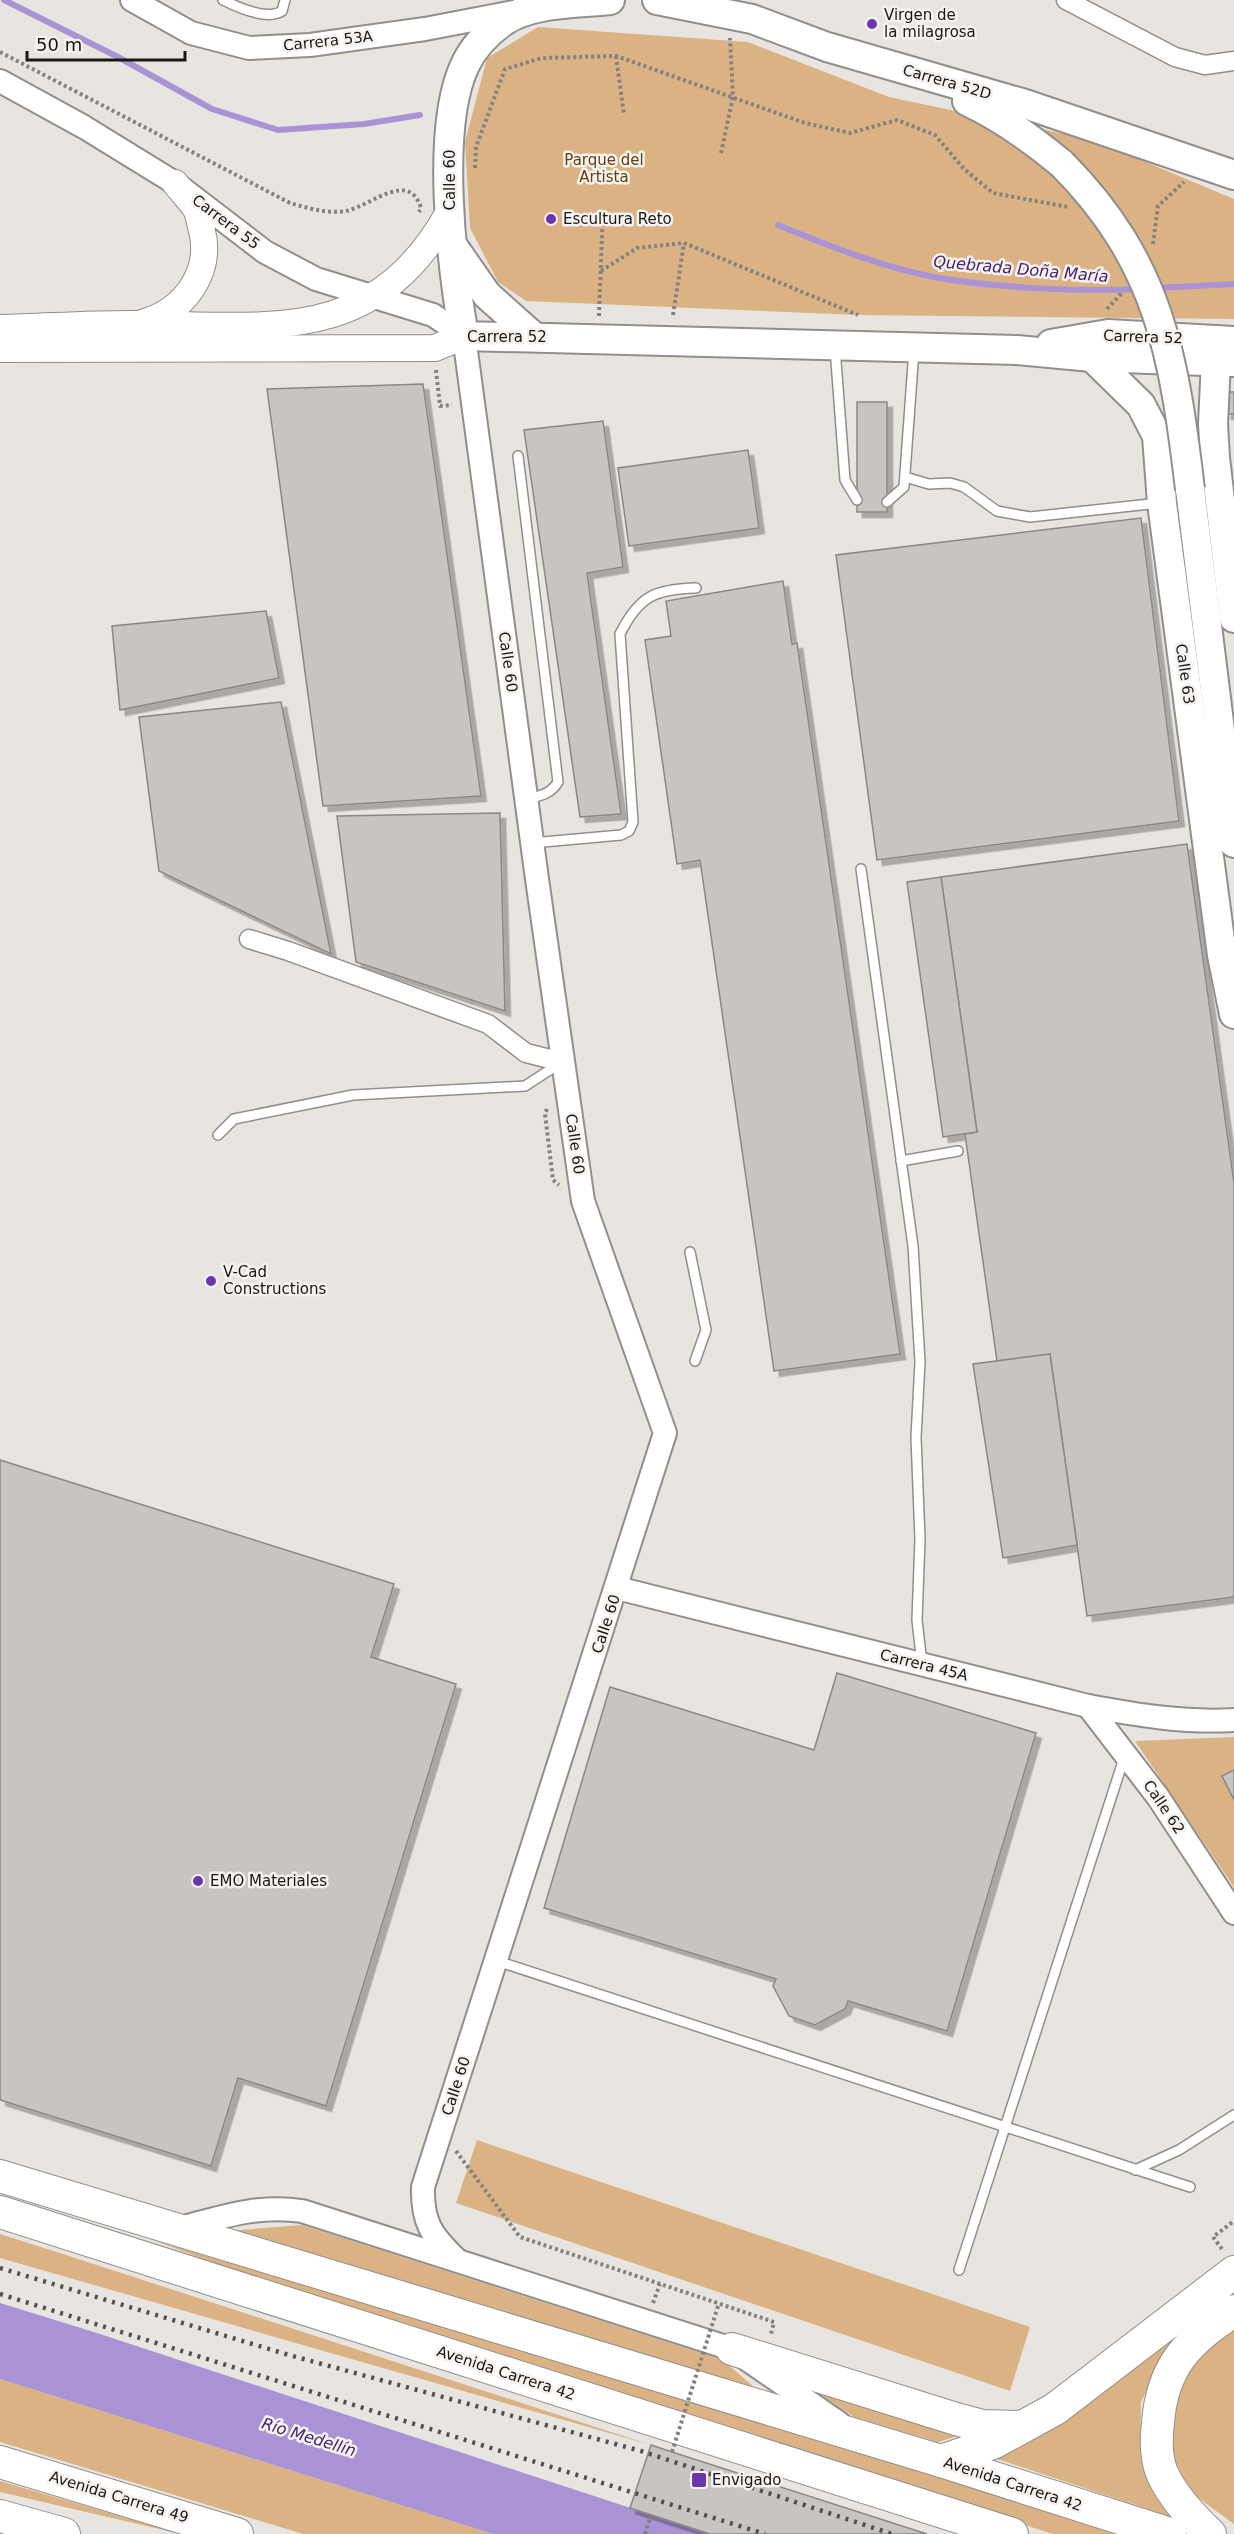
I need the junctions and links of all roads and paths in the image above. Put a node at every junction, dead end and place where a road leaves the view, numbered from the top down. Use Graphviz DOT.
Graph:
graph roads {
  1 [pos="132,0"];
  2 [pos="223,0"];
  3 [pos="285,0"];
  4 [pos="610,0"];
  5 [pos="657,0"];
  6 [pos="1066,0"];
  7 [pos="532,9"];
  8 [pos="729,14"];
  9 [pos="827,47"];
  10 [pos="0,52"];
  11 [pos="616,56"];
  12 [pos="1234,61"];
  13 [pos="0,81"];
  14 [pos="733,97"];
  15 [pos="624,115"];
  16 [pos="721,153"];
  17 [pos="475,170"];
  18 [pos="1234,175"];
  19 [pos="175,183"];
  20 [pos="421,207"];
  21 [pos="1071,208"];
  22 [pos="603,209"];
  23 [pos="449,213"];
  24 [pos="684,243"];
  25 [pos="453,244"];
  26 [pos="601,271"];
  27 [pos="1123,290"];
  28 [pos="374,297"];
  29 [pos="1103,312"];
  30 [pos="673,315"];
  31 [pos="858,315"];
  32 [pos="599,316"];
  33 [pos="139,324"];
  34 [pos="0,328"];
  35 [pos="464,336"];
  36 [pos="534,337"];
  37 [pos="835,345"];
  38 [pos="915,347"];
  39 [pos="0,349"];
  40 [pos="1017,350"];
  41 [pos="1225,351"];
  42 [pos="1092,357"];
  43 [pos="1218,424"];
  44 [pos="1156,436"];
  45 [pos="518,456"];
  46 [pos="905,477"];
  47 [pos="1220,499"];
  48 [pos="857,500"];
  49 [pos="887,502"];
  50 [pos="1162,502"];
  51 [pos="696,588"];
  52 [pos="1234,618"];
  53 [pos="526,799"];
  54 [pos="532,843"];
  55 [pos="1234,843"];
  56 [pos="861,869"];
  57 [pos="249,939"];
  58 [pos="1234,1014"];
  59 [pos="556,1066"];
  60 [pos="218,1135"];
  61 [pos="958,1151"];
  62 [pos="901,1161"];
  63 [pos="561,1188"];
  64 [pos="690,1252"];
  65 [pos="695,1361"];
  66 [pos="617,1588"];
  67 [pos="922,1664"];
  68 [pos="1088,1706"];
  69 [pos="1234,1720"];
  70 [pos="1126,1753"];
  71 [pos="1234,1913"];
  72 [pos="497,1961"];
  73 [pos="1234,2115"];
  74 [pos="1005,2127"];
  75 [pos="441,2132"];
  76 [pos="1135,2169"];
  77 [pos="0,2176"];
  78 [pos="1190,2187"];
  79 [pos="0,2212"];
  80 [pos="1234,2221"];
  81 [pos="176,2229"];
  82 [pos="1213,2237"];
  83 [pos="456,2259"];
  84 [pos="959,2270"];
  85 [pos="1234,2272"];
  86 [pos="719,2303"];
  87 [pos="1234,2311"];
  88 [pos="774,2322"];
  89 [pos="732,2349"];
  90 [pos="1026,2427"];
  91 [pos="855,2434"];
  92 [pos="672,2452"];
  93 [pos="941,2461"];
  94 [pos="0,2462"];
  95 [pos="651,2515"];
  96 [pos="0,2516"];
  97 [pos="65,2533"];
  98 [pos="237,2534"];
  99 [pos="645,2534"];
  100 [pos="1012,2534"];
  101 [pos="1170,2534"];
  102 [pos="1210,2534"];
  1 -- 7 [label="street, Carrera 53A"];
  2 -- 3 [label="lane"];
  4 -- 7 [label="main road"];
  5 -- 8 [label="main road, Carrera 52D"];
  6 -- 12 [label="street"];
  7 -- 23 [label="main road, Calle 60"];
  8 -- 9 [label="main road, Carrera 52D"];
  8 -- 14 [label="path"];
  9 -- 18 [label="main road, Carrera 52D"];
  9 -- 55 [label="main road, bridge"];
  10 -- 20 [label="path"];
  11 -- 14 [label="path"];
  11 -- 15 [label="path"];
  11 -- 17 [label="path"];
  13 -- 19 [label="street, Carrera 55"];
  14 -- 16 [label="path"];
  14 -- 21 [label="path"];
  19 -- 28 [label="street, Carrera 55"];
  19 -- 33 [label="main road"];
  22 -- 26 [label="path"];
  23 -- 25 [label="main road, Calle 60"];
  23 -- 28 [label="main road"];
  24 -- 26 [label="path"];
  24 -- 30 [label="path"];
  24 -- 31 [label="path"];
  25 -- 35 [label="main road, Calle 60"];
  25 -- 36 [label="main road"];
  26 -- 32 [label="path"];
  27 -- 29 [label="path"];
  28 -- 33 [label="main road"];
  28 -- 35 [label="street, Carrera 55"];
  33 -- 34 [label="main road"];
  35 -- 36 [label="main road, Carrera 52"];
  35 -- 39 [label="main road, Carrera 52"];
  35 -- 53 [label="street, Calle 60"];
  36 -- 37 [label="main road, Carrera 52"];
  37 -- 38 [label="main road, Carrera 52"];
  37 -- 48 [label="lane"];
  38 -- 40 [label="main road, Carrera 52"];
  38 -- 46 [label="lane"];
  40 -- 41 [label="main road, Carrera 52"];
  40 -- 42 [label="main road, Carrera 52"];
  41 -- 42 [label="main road, Carrera 52"];
  41 -- 43 [label="main road"];
  42 -- 44 [label="main road, Calle 63"];
  43 -- 44 [label="main road"];
  43 -- 47 [label="main road"];
  44 -- 50 [label="main road, Calle 63"];
  45 -- 53 [label="lane"];
  46 -- 49 [label="lane"];
  46 -- 50 [label="lane"];
  47 -- 50 [label="main road"];
  47 -- 52 [label="main road"];
  50 -- 58 [label="main road, Calle 63"];
  51 -- 54 [label="lane"];
  53 -- 54 [label="street, Calle 60"];
  54 -- 59 [label="street, Calle 60"];
  56 -- 62 [label="lane"];
  57 -- 59 [label="street"];
  59 -- 60 [label="lane"];
  59 -- 63 [label="path"];
  59 -- 66 [label="street, Calle 60"];
  61 -- 62 [label="lane"];
  62 -- 67 [label="lane"];
  64 -- 65 [label="lane"];
  66 -- 67 [label="street, Carrera 45A"];
  66 -- 72 [label="street, Calle 60"];
  67 -- 68 [label="street, Carrera 45A"];
  68 -- 69 [label="street, Carrera 45A"];
  68 -- 70 [label="street, Calle 62"];
  70 -- 71 [label="street, Calle 62"];
  70 -- 74 [label="lane"];
  72 -- 74 [label="lane"];
  72 -- 75 [label="street, Calle 60"];
  73 -- 76 [label="lane"];
  74 -- 76 [label="lane"];
  74 -- 84 [label="lane"];
  75 -- 83 [label="street, Calle 60"];
  75 -- 86 [label="path"];
  76 -- 78 [label="lane"];
  77 -- 81 [label="highway, Avenida Carrera 42"];
  79 -- 100 [label="highway, Avenida Carrera 42"];
  80 -- 82 [label="path"];
  81 -- 83 [label="street, Avenida Carrera 42"];
  81 -- 91 [label="highway, Avenida Carrera 42"];
  83 -- 89 [label="street, Avenida Carrera 42"];
  85 -- 90 [label="highway"];
  86 -- 88 [label="path"];
  86 -- 92 [label="path, bridge"];
  87 -- 102 [label="highway"];
  89 -- 90 [label="highway"];
  89 -- 91 [label="street, Avenida Carrera 42"];
  90 -- 93 [label="highway"];
  91 -- 93 [label="highway, Avenida Carrera 42"];
  93 -- 101 [label="highway, Avenida Carrera 42"];
  94 -- 98 [label="highway, Avenida Carrera 49"];
  95 -- 99 [label="path"];
  96 -- 97 [label="highway"];
}
